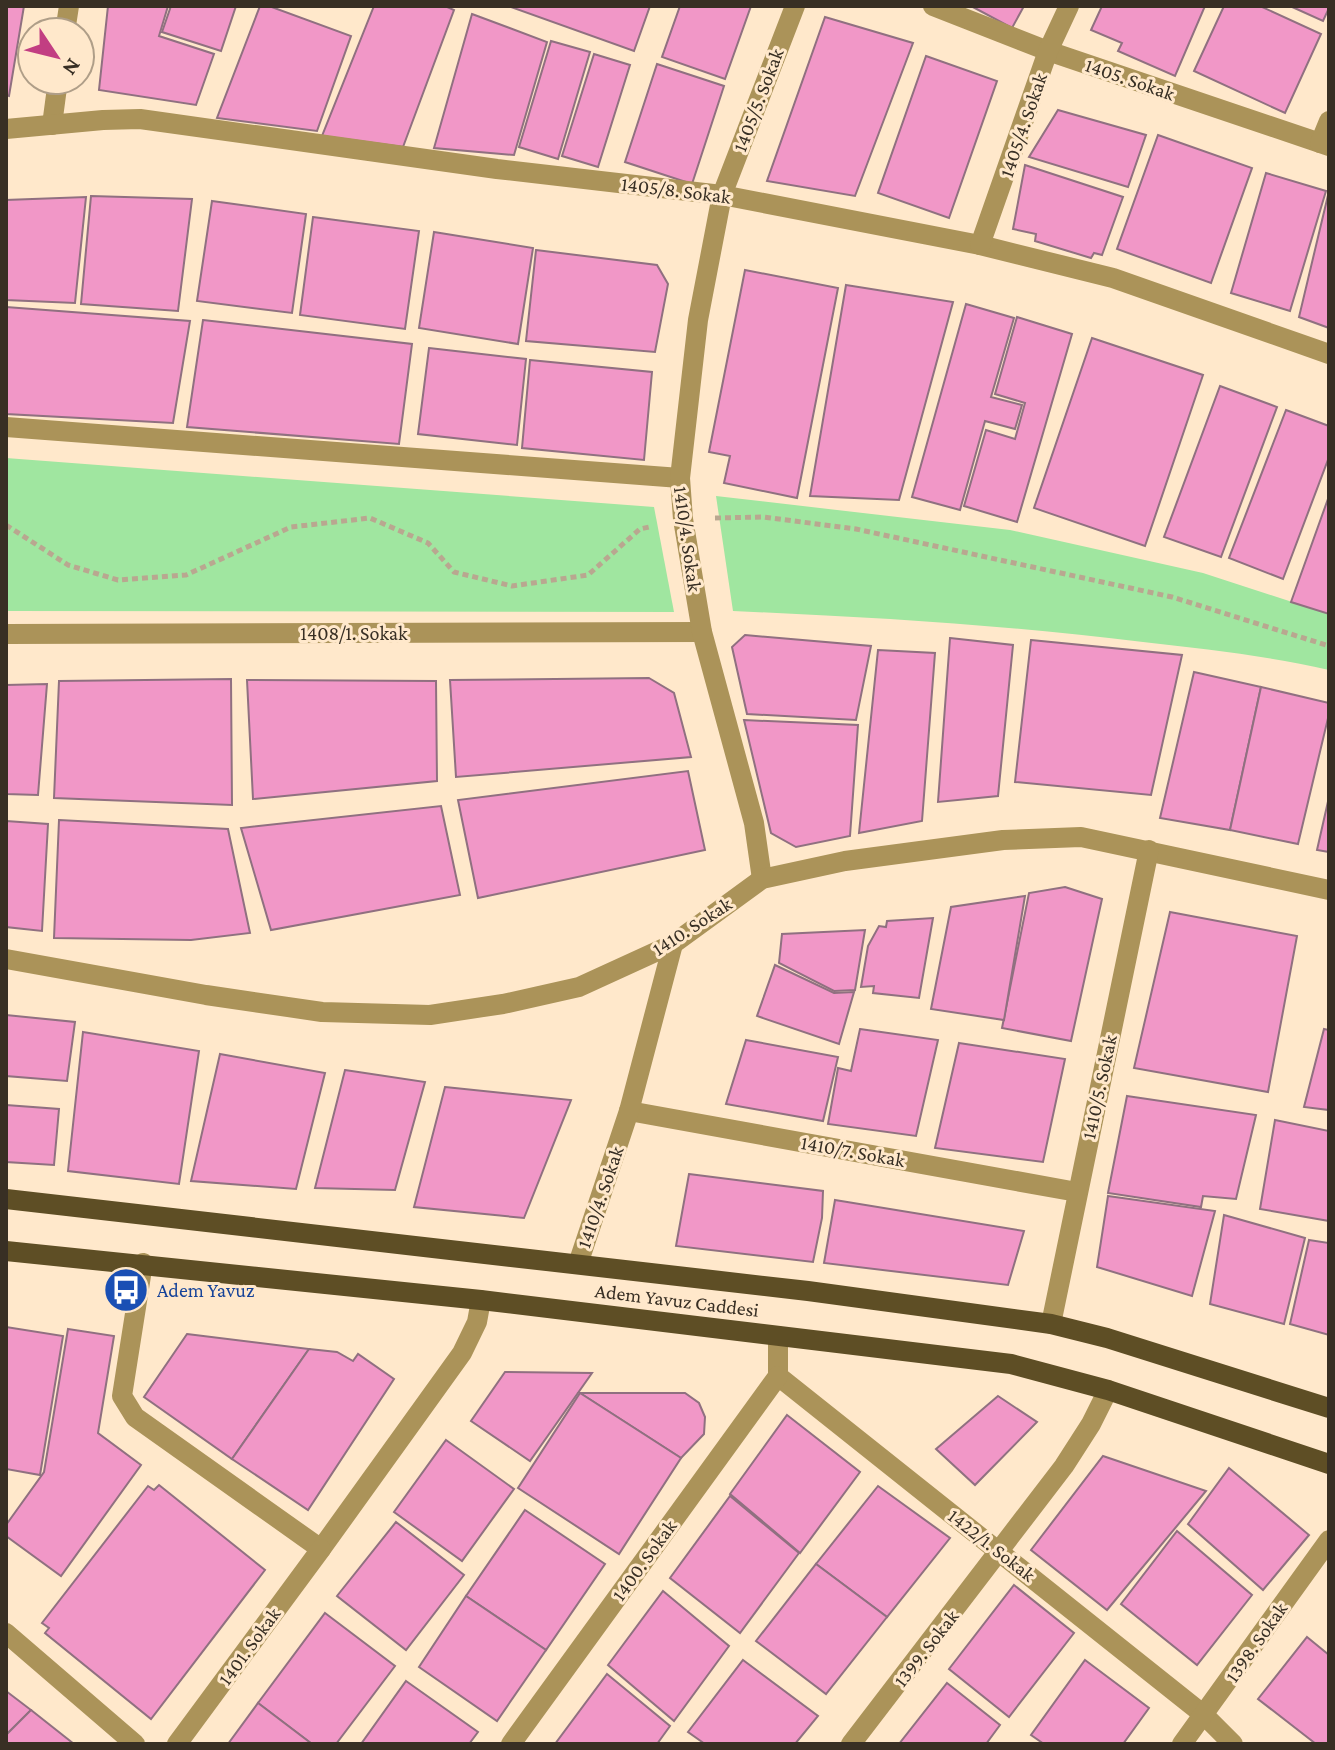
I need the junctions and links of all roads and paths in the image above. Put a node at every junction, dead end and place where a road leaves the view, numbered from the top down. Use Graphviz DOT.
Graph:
graph roads {
  1 [pos="795,6"];
  2 [pos="933,6"];
  3 [pos="1069,6"];
  4 [pos="1048,51"];
  5 [pos="56,96"];
  6 [pos="1329,121"];
  7 [pos="52,125"];
  8 [pos="6,129"];
  9 [pos="1324,145"];
  10 [pos="722,195"];
  11 [pos="980,245"];
  12 [pos="1329,354"];
  13 [pos="6,427"];
  14 [pos="680,478"];
  15 [pos="683,519"];
  16 [pos="6,525"];
  17 [pos="702,632"];
  18 [pos="6,634"];
  19 [pos="1329,646"];
  20 [pos="1149,850"];
  21 [pos="762,879"];
  22 [pos="1329,890"];
  23 [pos="673,944"];
  24 [pos="6,959"];
  25 [pos="629,1111"];
  26 [pos="1077,1192"];
  27 [pos="6,1199"];
  28 [pos="6,1251"];
  29 [pos="143,1263"];
  30 [pos="578,1264"];
  31 [pos="481,1300"];
  32 [pos="1051,1324"];
  33 [pos="778,1336"];
  34 [pos="778,1376"];
  35 [pos="1108,1390"];
  36 [pos="1329,1408"];
  37 [pos="1329,1464"];
  38 [pos="1329,1540"];
  39 [pos="321,1549"];
  40 [pos="1001,1551"];
  41 [pos="6,1633"];
  42 [pos="1204,1715"];
  43 [pos="135,1744"];
  44 [pos="177,1744"];
  45 [pos="511,1744"];
  46 [pos="851,1744"];
  47 [pos="1182,1744"];
  48 [pos="1233,1744"];
  1 -- 10 [label="street, 1405/5. Sokak"];
  2 -- 4 [label="street, 1405. Sokak"];
  3 -- 4 [label="street, 1405/4. Sokak"];
  4 -- 9 [label="street, 1405. Sokak"];
  4 -- 11 [label="street, 1405/4. Sokak"];
  5 -- 7 [label="street"];
  6 -- 9 [label="street"];
  7 -- 8 [label="street, 1405/8. Sokak"];
  7 -- 10 [label="street, 1405/8. Sokak"];
  10 -- 11 [label="street, 1405/8. Sokak"];
  10 -- 14 [label="street, 1410/4. Sokak"];
  11 -- 12 [label="street, 1405/8. Sokak"];
  13 -- 14 [label="street"];
  14 -- 15 [label="street, 1410/4. Sokak"];
  15 -- 16 [label="path"];
  15 -- 17 [label="street, 1410/4. Sokak"];
  15 -- 19 [label="path"];
  17 -- 18 [label="street, 1408/1. Sokak"];
  17 -- 21 [label="street, 1410/4. Sokak"];
  20 -- 21 [label="street, 1410. Sokak"];
  20 -- 22 [label="street, 1410. Sokak"];
  20 -- 26 [label="street, 1410/5. Sokak"];
  21 -- 23 [label="street, 1410. Sokak"];
  23 -- 24 [label="street, 1410. Sokak"];
  23 -- 25 [label="street, 1410/4. Sokak"];
  25 -- 26 [label="street, 1410/7. Sokak"];
  25 -- 30 [label="street, 1410/4. Sokak"];
  26 -- 32 [label="street, 1410/5. Sokak"];
  27 -- 30 [label="main road, Adem Yavuz Caddesi"];
  28 -- 29 [label="main road, Adem Yavuz Caddesi"];
  29 -- 31 [label="main road, Adem Yavuz Caddesi"];
  29 -- 39 [label="street"];
  30 -- 32 [label="main road, Adem Yavuz Caddesi"];
  31 -- 33 [label="main road, Adem Yavuz Caddesi"];
  31 -- 39 [label="street, 1401. Sokak"];
  32 -- 36 [label="main road, Adem Yavuz Caddesi"];
  33 -- 34 [label="street"];
  33 -- 35 [label="main road, Adem Yavuz Caddesi"];
  34 -- 40 [label="street, 1422/1. Sokak"];
  34 -- 45 [label="street, 1400. Sokak"];
  35 -- 37 [label="main road, Adem Yavuz Caddesi"];
  35 -- 40 [label="street, 1399. Sokak"];
  38 -- 42 [label="street, 1398. Sokak"];
  39 -- 44 [label="street, 1401. Sokak"];
  40 -- 42 [label="street, 1422/1. Sokak"];
  40 -- 46 [label="street, 1399. Sokak"];
  41 -- 43 [label="street"];
  42 -- 47 [label="street, 1398. Sokak"];
  42 -- 48 [label="street, 1422/1. Sokak"];
}
